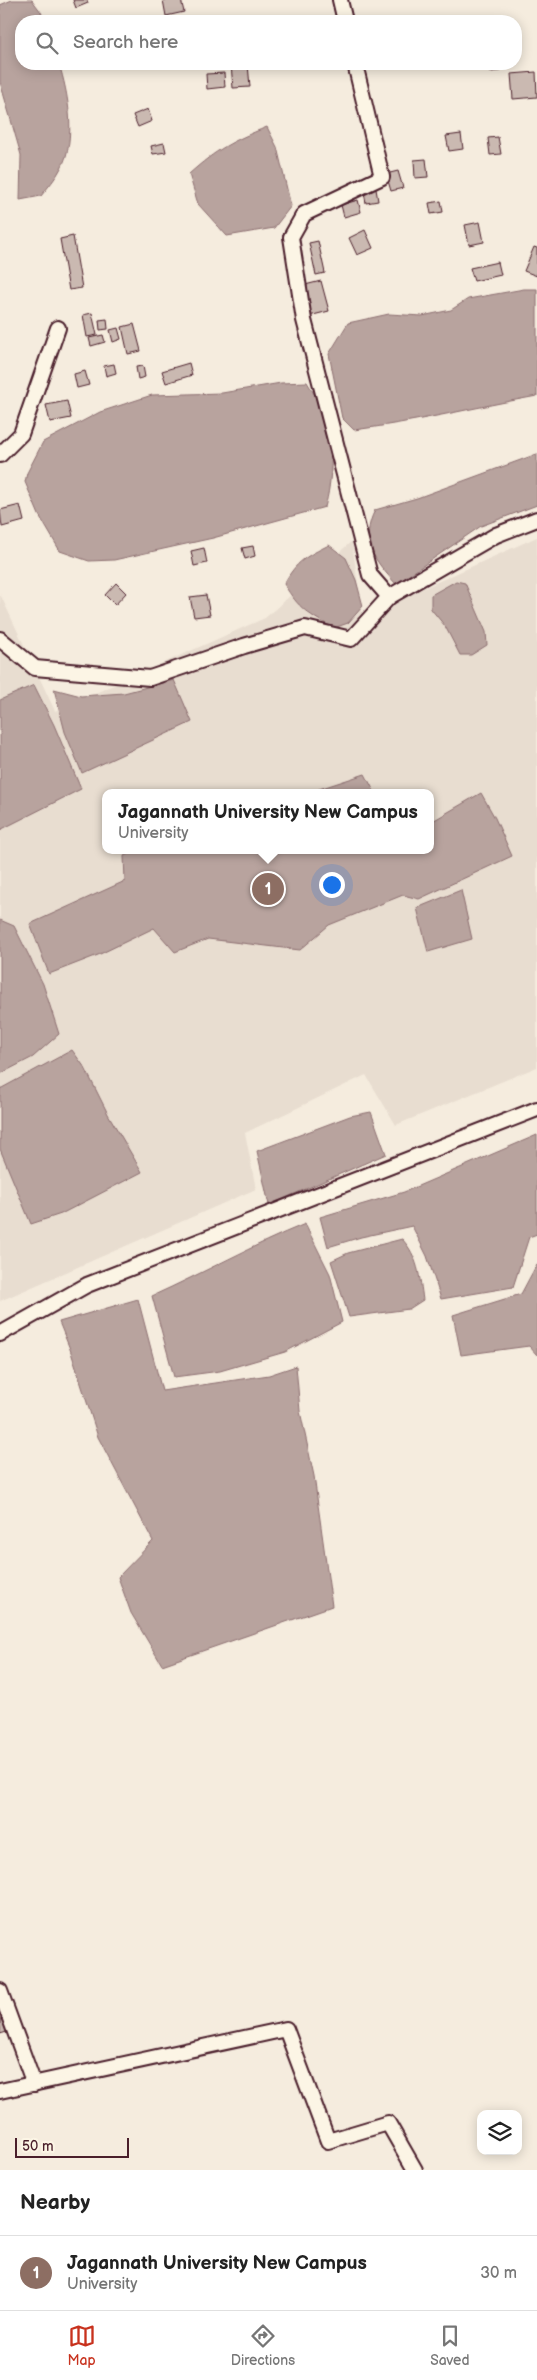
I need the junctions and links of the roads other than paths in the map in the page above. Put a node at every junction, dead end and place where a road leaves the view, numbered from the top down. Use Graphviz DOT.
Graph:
graph roads {
  1 [pos="340,0"];
  2 [pos="344,15"];
  3 [pos="356,70"];
  4 [pos="58,328"];
  5 [pos="0,456"];
  6 [pos="537,519"];
  7 [pos="389,597"];
  8 [pos="0,639"];
  9 [pos="537,1109"];
  10 [pos="0,1334"];
  11 [pos="0,1991"];
  12 [pos="34,2084"];
  13 [pos="0,2091"];
  14 [pos="415,2170"];
  1 -- 2 [label="street"];
  3 -- 7 [label="street"];
  4 -- 5 [label="street"];
  6 -- 7 [label="street"];
  7 -- 8 [label="street"];
  9 -- 10 [label="street"];
  11 -- 12 [label="street"];
  12 -- 13 [label="street"];
  12 -- 14 [label="street"];
}
